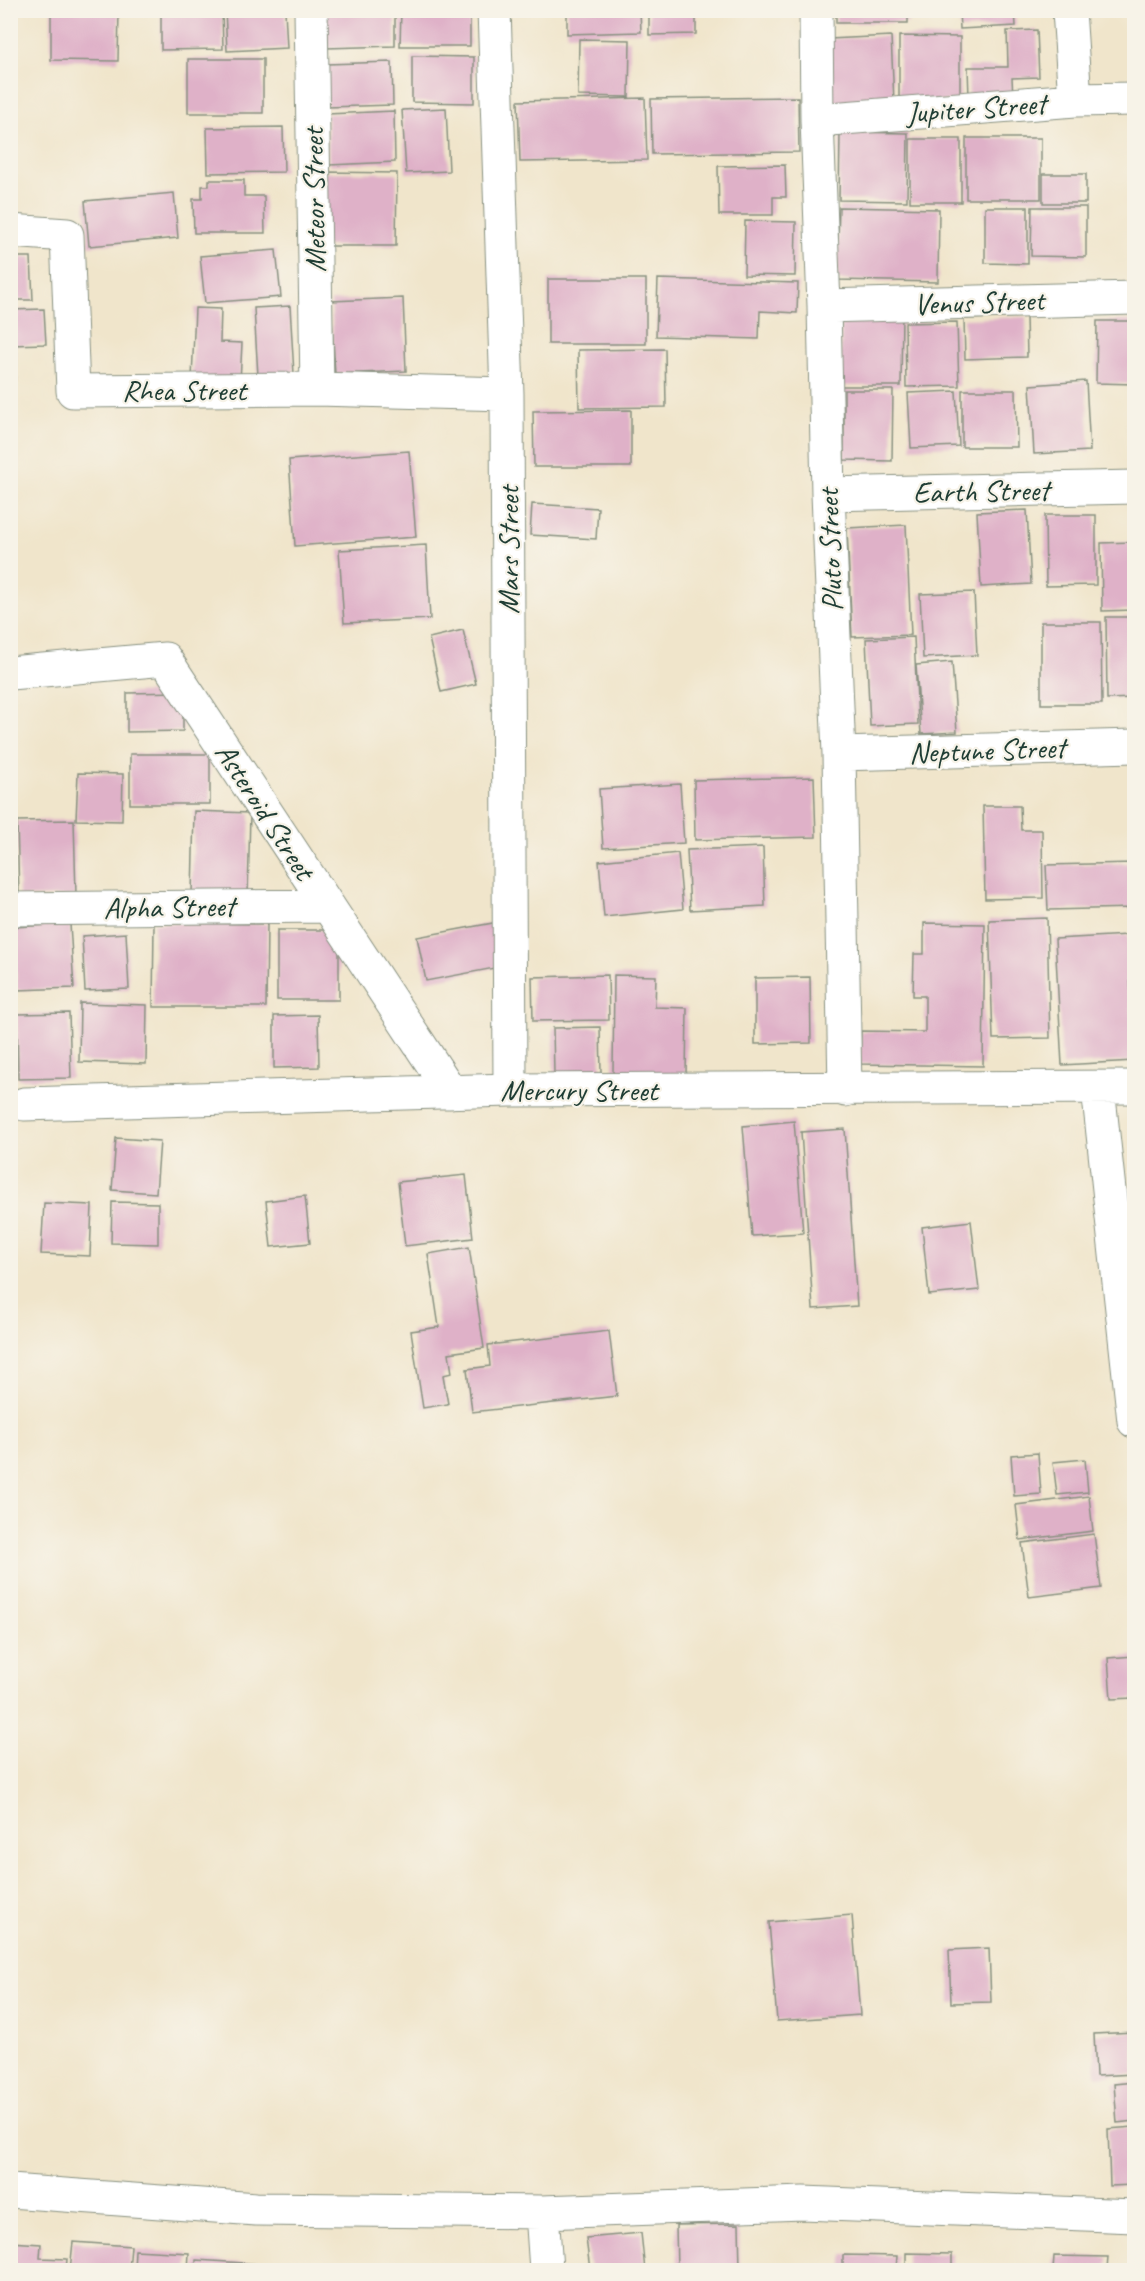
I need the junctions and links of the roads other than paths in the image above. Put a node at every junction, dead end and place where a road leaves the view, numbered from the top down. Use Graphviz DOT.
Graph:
graph roads {
  1 [pos="311,10"];
  2 [pos="494,10"];
  3 [pos="816,10"];
  4 [pos="1069,10"];
  5 [pos="1134,99"];
  6 [pos="1075,100"];
  7 [pos="817,120"];
  8 [pos="10,231"];
  9 [pos="1134,297"];
  10 [pos="824,306"];
  11 [pos="317,389"];
  12 [pos="507,394"];
  13 [pos="1134,488"];
  14 [pos="828,494"];
  15 [pos="10,672"];
  16 [pos="1134,746"];
  17 [pos="839,754"];
  18 [pos="328,906"];
  19 [pos="10,909"];
  20 [pos="1134,1087"];
  21 [pos="1098,1088"];
  22 [pos="510,1090"];
  23 [pos="845,1090"];
  24 [pos="451,1092"];
  25 [pos="24,1104"];
  26 [pos="1134,1421"];
  27 [pos="10,2191"];
  28 [pos="542,2212"];
  29 [pos="1134,2216"];
  30 [pos="546,2271"];
  1 -- 11 [label="street, Meteor Street"];
  2 -- 12 [label="street, Mars Street"];
  3 -- 7 [label="street, Pluto Street"];
  4 -- 6 [label="street"];
  5 -- 6 [label="street, Jupiter Street"];
  6 -- 7 [label="street, Jupiter Street"];
  7 -- 10 [label="street, Pluto Street"];
  8 -- 11 [label="street, Rhea Street"];
  9 -- 10 [label="street, Venus Street"];
  10 -- 14 [label="street, Pluto Street"];
  11 -- 12 [label="street, Rhea Street"];
  12 -- 22 [label="street, Mars Street"];
  13 -- 14 [label="street, Earth Street"];
  14 -- 17 [label="street, Pluto Street"];
  15 -- 18 [label="street, Asteroid Street"];
  16 -- 17 [label="street, Neptune Street"];
  17 -- 23 [label="street, Pluto Street"];
  18 -- 19 [label="street, Alpha Street"];
  18 -- 24 [label="street, Asteroid Street"];
  20 -- 21 [label="street, Mercury Street"];
  21 -- 23 [label="street, Mercury Street"];
  21 -- 26 [label="street"];
  22 -- 23 [label="street, Mercury Street"];
  22 -- 24 [label="street, Mercury Street"];
  24 -- 25 [label="street, Mercury Street"];
  27 -- 28 [label="street"];
  28 -- 29 [label="street"];
  28 -- 30 [label="street"];
}
